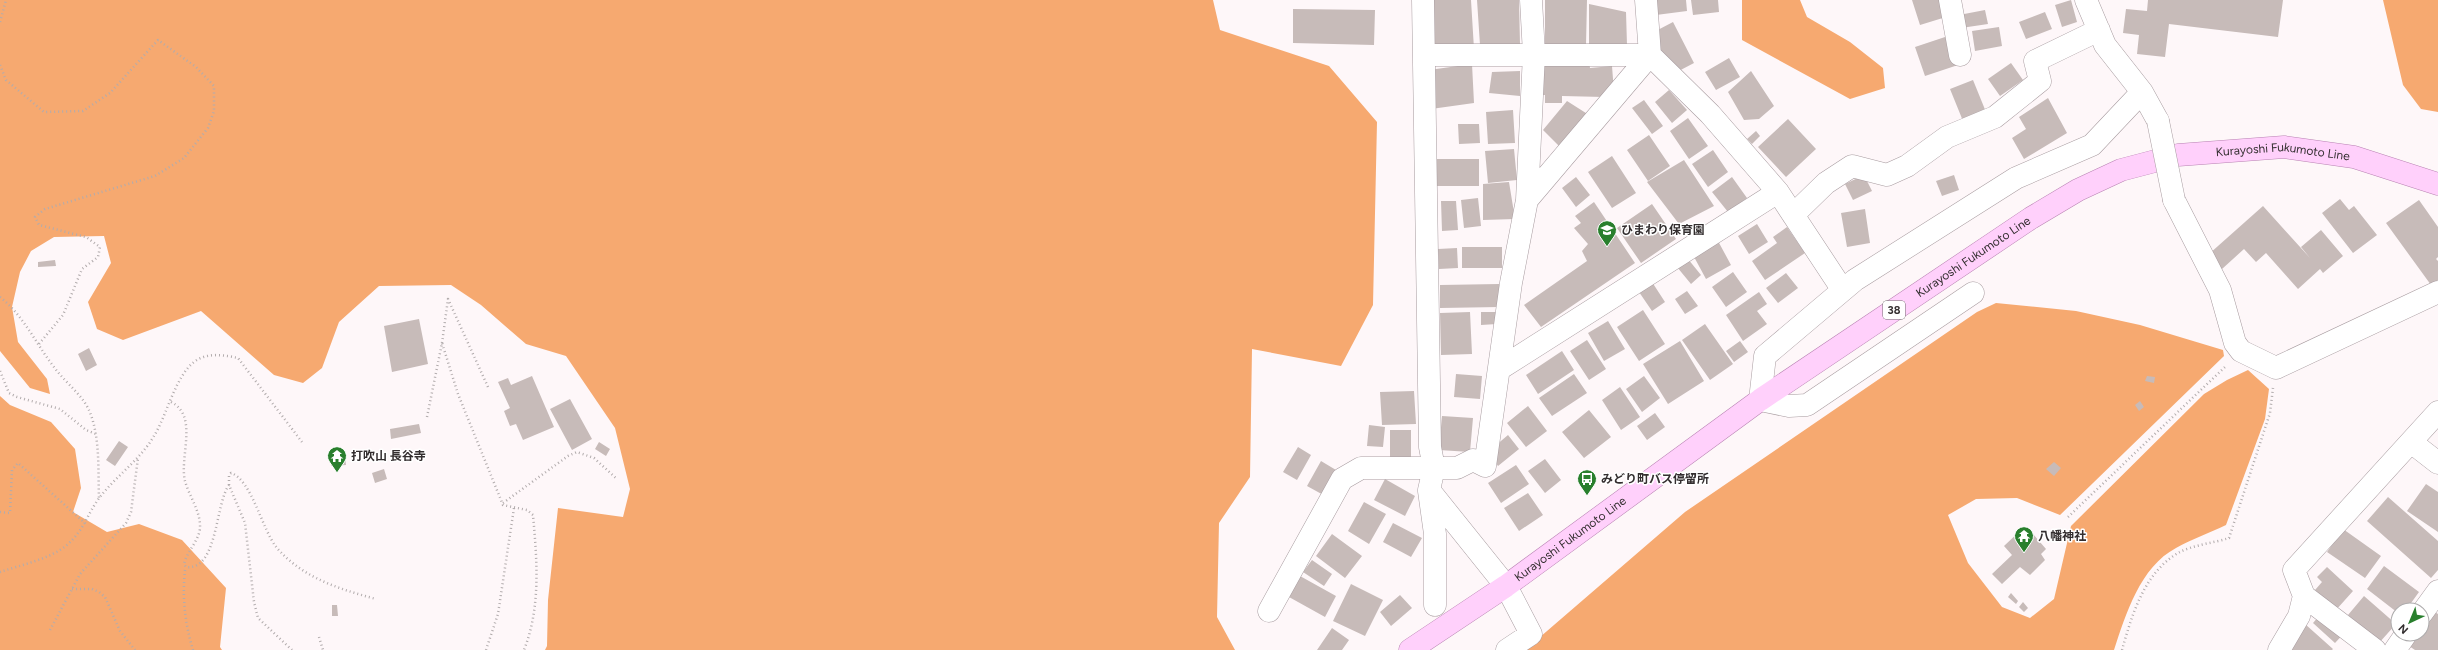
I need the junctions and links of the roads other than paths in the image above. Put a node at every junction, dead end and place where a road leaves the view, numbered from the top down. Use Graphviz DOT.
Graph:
graph roads {
  1 [pos="1423,0"];
  2 [pos="1531,0"];
  3 [pos="1646,0"];
  4 [pos="1950,0"];
  5 [pos="2086,0"];
  6 [pos="2099,30"];
  7 [pos="1534,54"];
  8 [pos="1425,55"];
  9 [pos="1960,55"];
  10 [pos="1650,56"];
  11 [pos="2142,92"];
  12 [pos="2438,184"];
  13 [pos="1778,192"];
  14 [pos="1527,200"];
  15 [pos="1794,215"];
  16 [pos="1842,289"];
  17 [pos="2438,292"];
  18 [pos="1973,293"];
  19 [pos="1500,368"];
  20 [pos="1760,400"];
  21 [pos="2438,412"];
  22 [pos="2411,442"];
  23 [pos="2438,463"];
  24 [pos="1434,468"];
  25 [pos="1429,490"];
  26 [pos="1506,586"];
  27 [pos="2438,591"];
  28 [pos="2304,596"];
  29 [pos="2430,602"];
  30 [pos="1435,605"];
  31 [pos="1269,611"];
  32 [pos="1410,650"];
  33 [pos="1507,650"];
  34 [pos="2279,650"];
  35 [pos="2375,650"];
  1 -- 8 [label="street"];
  2 -- 7 [label="street"];
  3 -- 10 [label="street"];
  4 -- 9 [label="street"];
  5 -- 6 [label="street"];
  6 -- 11 [label="street"];
  6 -- 15 [label="street"];
  7 -- 8 [label="street"];
  7 -- 10 [label="street"];
  7 -- 14 [label="street"];
  8 -- 24 [label="street"];
  10 -- 13 [label="street"];
  10 -- 14 [label="street"];
  11 -- 16 [label="street"];
  11 -- 17 [label="street, bridge"];
  12 -- 20 [label="main road, Kurayoshi Fukumoto Line / 38"];
  13 -- 15 [label="street"];
  13 -- 19 [label="street"];
  14 -- 19 [label="street"];
  15 -- 16 [label="street"];
  16 -- 20 [label="street"];
  18 -- 20 [label="street"];
  19 -- 24 [label="street"];
  20 -- 26 [label="main road, Kurayoshi Fukumoto Line / 38"];
  21 -- 22 [label="street"];
  22 -- 23 [label="street"];
  22 -- 28 [label="street"];
  24 -- 25 [label="street"];
  24 -- 31 [label="street"];
  25 -- 26 [label="street"];
  25 -- 30 [label="street"];
  26 -- 32 [label="main road, Kurayoshi Fukumoto Line / 38"];
  26 -- 33 [label="street"];
  27 -- 29 [label="street"];
  28 -- 34 [label="street"];
  28 -- 35 [label="street"];
}
